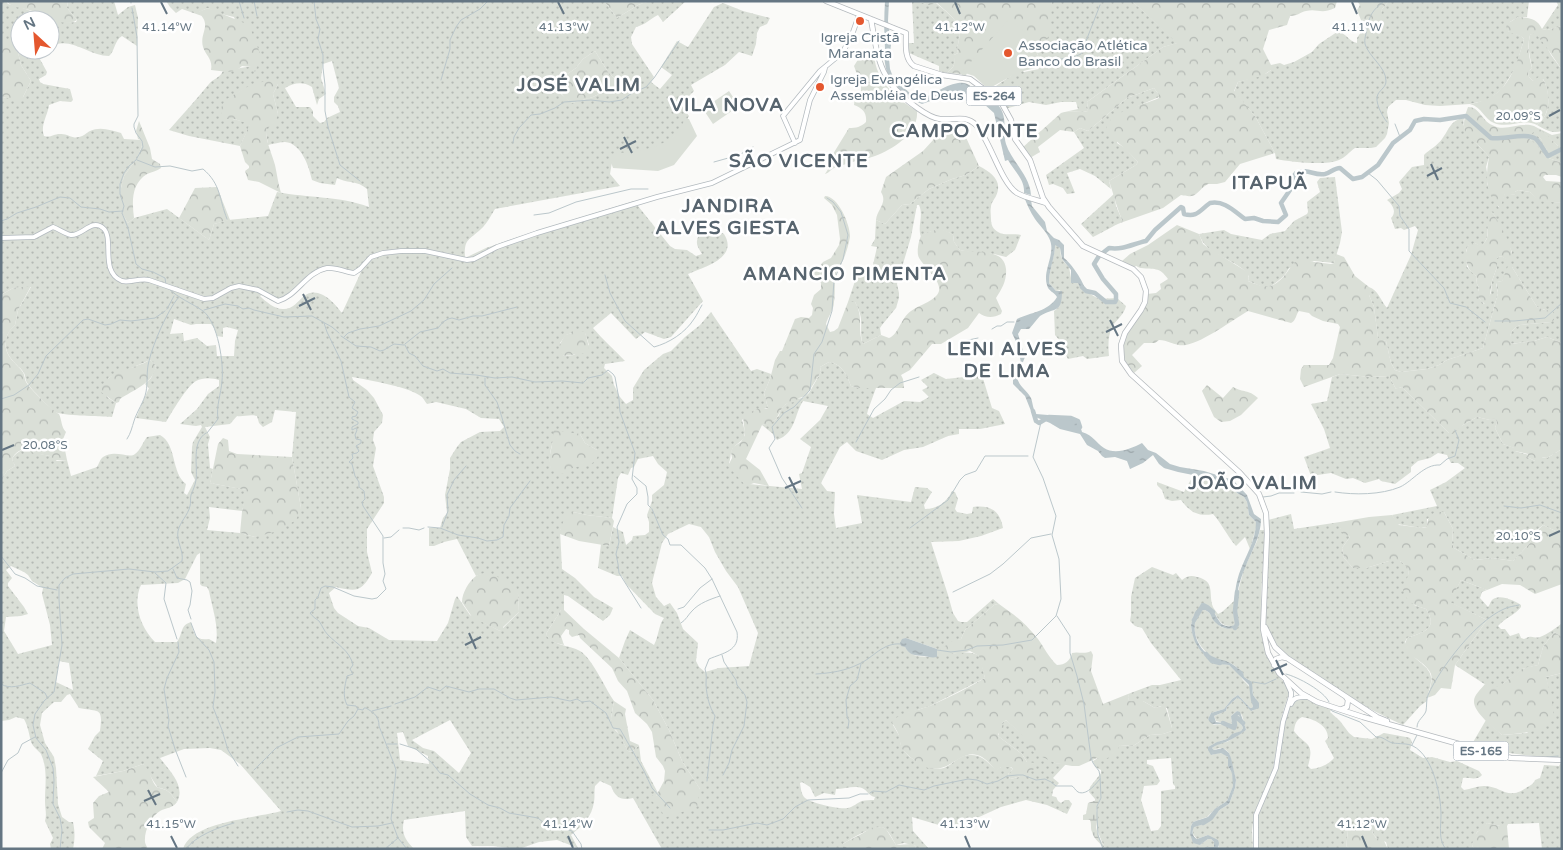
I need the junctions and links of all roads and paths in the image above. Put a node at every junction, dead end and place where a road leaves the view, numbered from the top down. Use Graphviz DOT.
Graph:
graph roads {
  1 [pos="826,1"];
  2 [pos="859,15"];
  3 [pos="871,20"];
  4 [pos="825,68"];
  5 [pos="795,143"];
  6 [pos="1040,199"];
  7 [pos="1,238"];
  8 [pos="1263,621"];
  9 [pos="1287,658"];
  10 [pos="1274,666"];
  11 [pos="1285,679"];
  12 [pos="1341,692"];
  13 [pos="1308,697"];
  14 [pos="1341,709"];
  15 [pos="1283,722"];
  16 [pos="1402,728"];
  17 [pos="1562,760"];
  18 [pos="1256,849"];
  1 -- 2 [label="main road, ES-264"];
  2 -- 3 [label="main road, ES-264"];
  2 -- 4 [label="main road"];
  3 -- 6 [label="main road, ES-264"];
  3 -- 6 [label="main road, ES-264"];
  4 -- 5 [label="main road"];
  4 -- 5 [label="main road"];
  5 -- 7 [label="main road"];
  6 -- 8 [label="main road, ES-264"];
  8 -- 9 [label="main road, ES-264"];
  8 -- 10 [label="main road, ES-264"];
  9 -- 10 [label="main road"];
  9 -- 12 [label="main road, ES-264"];
  10 -- 11 [label="main road, ES-264"];
  11 -- 13 [label="main road, ES-264"];
  11 -- 15 [label="main road"];
  12 -- 14 [label="main road"];
  12 -- 16 [label="main road, ES-165"];
  13 -- 14 [label="main road, ES-264"];
  13 -- 15 [label="main road"];
  14 -- 16 [label="main road, ES-165"];
  15 -- 18 [label="main road"];
  16 -- 17 [label="main road, ES-165"];
}
